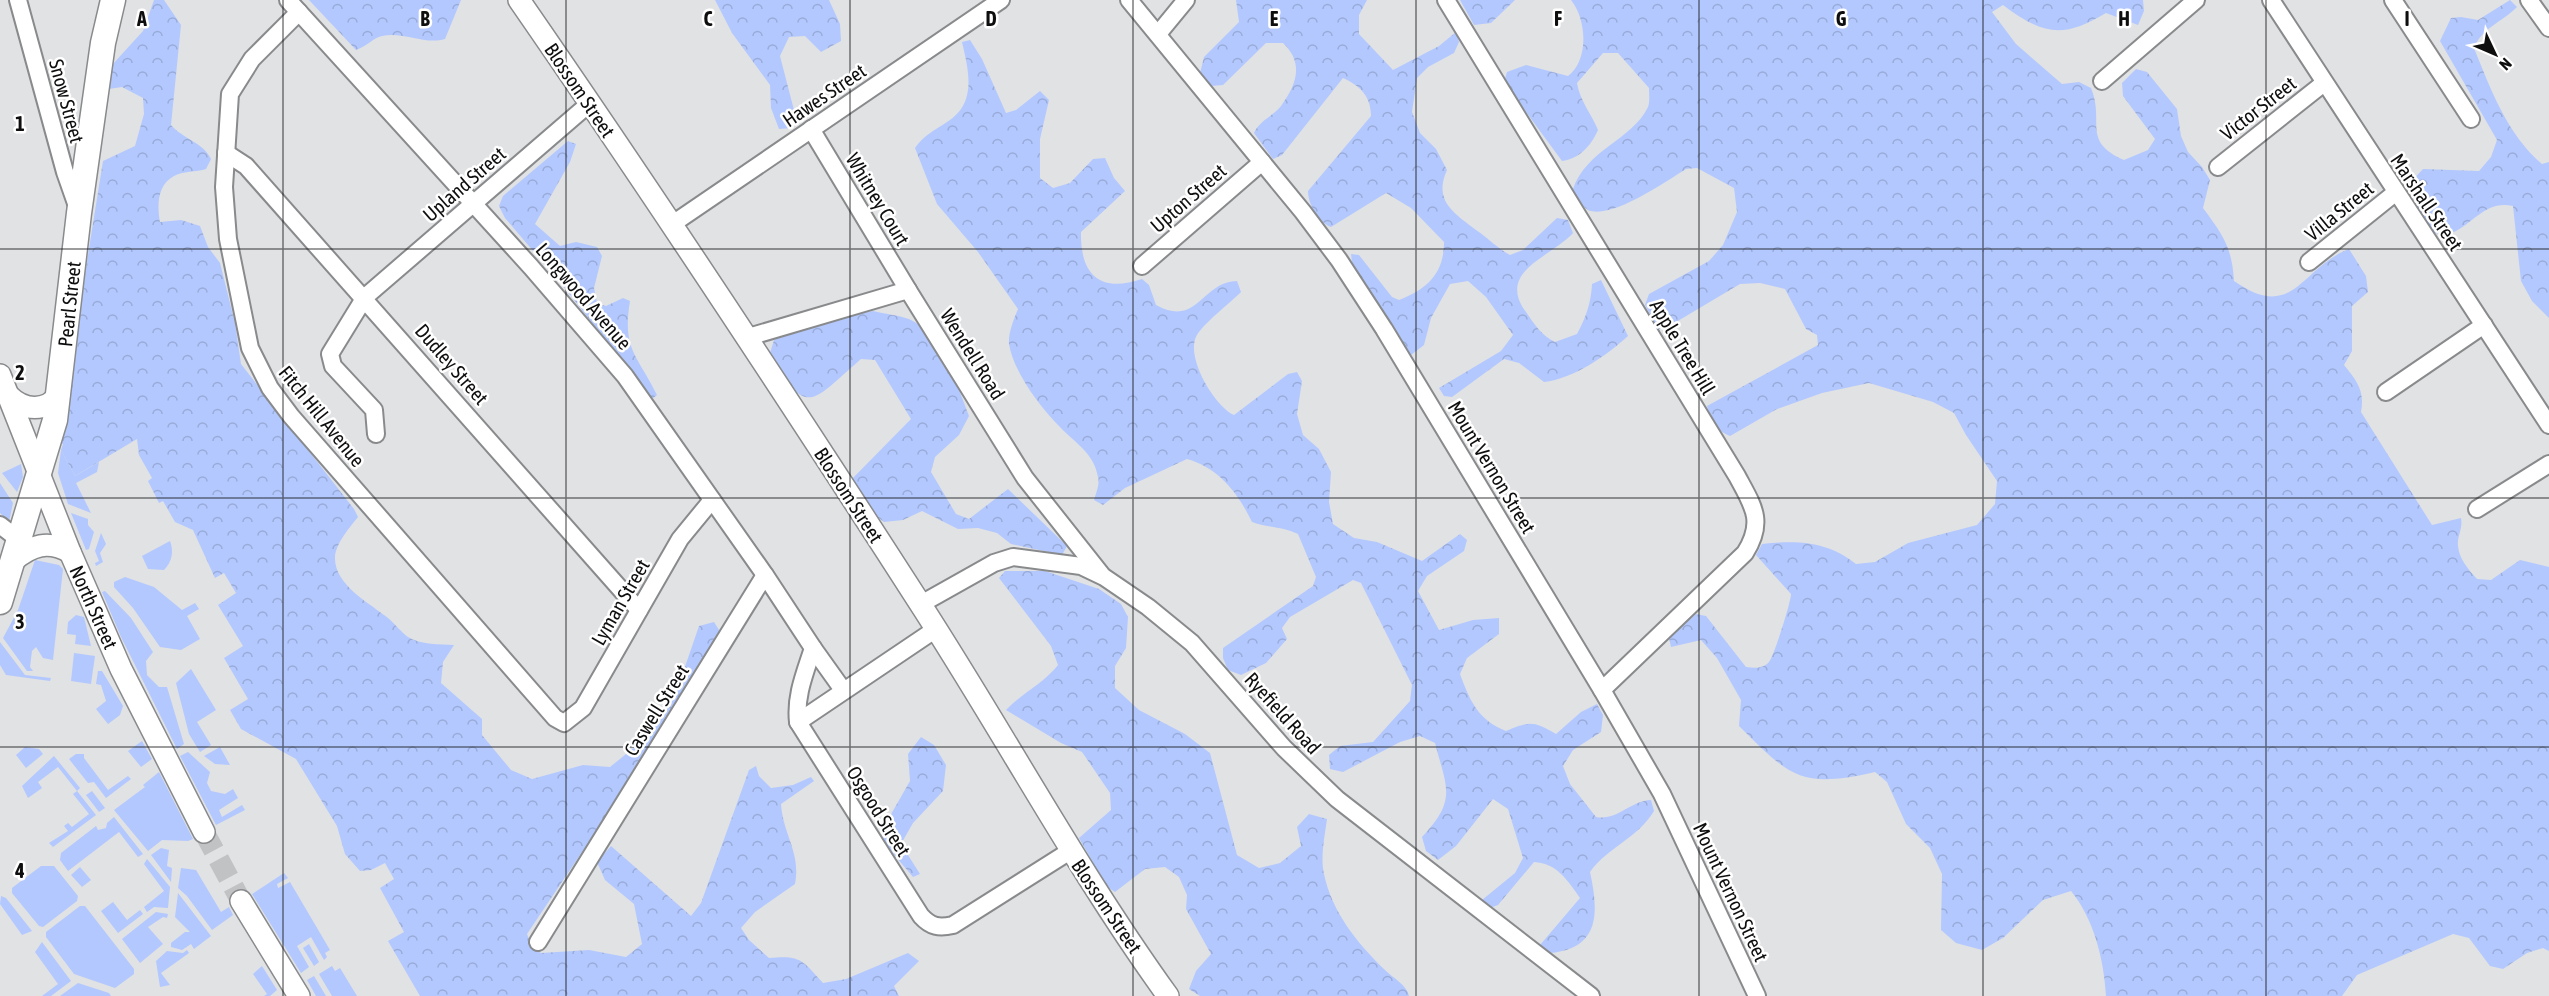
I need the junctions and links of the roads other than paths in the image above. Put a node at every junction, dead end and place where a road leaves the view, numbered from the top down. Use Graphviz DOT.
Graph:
graph roads {
  1 [pos="18,0"];
  2 [pos="112,0"];
  3 [pos="519,0"];
  4 [pos="1001,0"];
  5 [pos="1129,0"];
  6 [pos="1186,0"];
  7 [pos="1446,0"];
  8 [pos="2196,0"];
  9 [pos="2271,0"];
  10 [pos="2392,0"];
  11 [pos="2529,0"];
  12 [pos="294,6"];
  13 [pos="2549,28"];
  14 [pos="1158,34"];
  15 [pos="2102,81"];
  16 [pos="2324,83"];
  17 [pos="590,103"];
  18 [pos="2471,119"];
  19 [pos="812,129"];
  20 [pos="226,153"];
  21 [pos="1262,162"];
  22 [pos="2218,167"];
  23 [pos="2395,193"];
  24 [pos="473,204"];
  25 [pos="79,213"];
  26 [pos="671,225"];
  27 [pos="2309,262"];
  28 [pos="1142,266"];
  29 [pos="908,290"];
  30 [pos="365,297"];
  31 [pos="2484,325"];
  32 [pos="745,338"];
  33 [pos="0,375"];
  34 [pos="2386,392"];
  35 [pos="59,395"];
  36 [pos="9,396"];
  37 [pos="2549,425"];
  38 [pos="376,434"];
  39 [pos="2549,464"];
  40 [pos="40,476"];
  41 [pos="712,500"];
  42 [pos="2477,510"];
  43 [pos="11,541"];
  44 [pos="70,552"];
  45 [pos="765,575"];
  46 [pos="1104,577"];
  47 [pos="0,602"];
  48 [pos="921,604"];
  49 [pos="639,610"];
  50 [pos="936,629"];
  51 [pos="813,648"];
  52 [pos="843,690"];
  53 [pos="1602,690"];
  54 [pos="798,722"];
  55 [pos="564,723"];
  56 [pos="204,832"];
  57 [pos="1070,851"];
  58 [pos="241,901"];
  59 [pos="538,942"];
  60 [pos="299,996"];
  61 [pos="1168,996"];
  62 [pos="1591,996"];
  63 [pos="1757,996"];
  1 -- 25 [label="street, Snow Street"];
  2 -- 25 [label="main road, Pearl Street"];
  3 -- 17 [label="street, Blossom Street"];
  4 -- 19 [label="street, Hawes Street"];
  5 -- 14 [label="street, Mount Vernon Street"];
  6 -- 14 [label="street"];
  7 -- 53 [label="street, Apple Tree Hill"];
  8 -- 15 [label="street"];
  9 -- 16 [label="street, Marshall Street"];
  10 -- 18 [label="street"];
  11 -- 13 [label="street"];
  12 -- 20 [label="street, Fitch Hill Avenue"];
  12 -- 24 [label="street, Longwood Avenue"];
  14 -- 21 [label="street, Mount Vernon Street"];
  16 -- 22 [label="street, Victor Street"];
  16 -- 23 [label="street, Marshall Street"];
  17 -- 24 [label="street, Upland Street"];
  17 -- 26 [label="street, Blossom Street"];
  19 -- 26 [label="street, Hawes Street"];
  19 -- 29 [label="street, Whitney Court"];
  20 -- 30 [label="street, Dudley Street"];
  20 -- 55 [label="street, Fitch Hill Avenue"];
  21 -- 28 [label="street, Upton Street"];
  21 -- 53 [label="street, Mount Vernon Street"];
  23 -- 27 [label="street, Villa Street"];
  23 -- 31 [label="street, Marshall Street"];
  24 -- 30 [label="street, Upland Street"];
  24 -- 41 [label="street, Longwood Avenue"];
  25 -- 35 [label="main road, Pearl Street"];
  26 -- 32 [label="street, Blossom Street"];
  29 -- 32 [label="street"];
  29 -- 46 [label="street, Wendell Road"];
  30 -- 38 [label="street, Upland Street"];
  30 -- 49 [label="street, Dudley Street"];
  31 -- 34 [label="street"];
  31 -- 37 [label="street, Marshall Street"];
  32 -- 48 [label="street, Blossom Street"];
  33 -- 36 [label="street, North Street"];
  35 -- 36 [label="street"];
  35 -- 40 [label="main road, Pearl Street"];
  36 -- 40 [label="street, North Street"];
  39 -- 42 [label="street"];
  40 -- 43 [label="main road, Pearl Street"];
  40 -- 44 [label="street, North Street"];
  41 -- 45 [label="street, Longwood Avenue"];
  41 -- 49 [label="street, Lyman Street"];
  43 -- 44 [label="street"];
  43 -- 47 [label="main road, Pearl Street"];
  44 -- 56 [label="street, North Street"];
  45 -- 51 [label="street, Longwood Avenue"];
  45 -- 59 [label="street, Caswell Street"];
  46 -- 48 [label="street, Ryefield Road"];
  46 -- 62 [label="street, Ryefield Road"];
  48 -- 50 [label="street, Blossom Street"];
  49 -- 55 [label="street, Lyman Street"];
  50 -- 52 [label="street"];
  50 -- 57 [label="street, Blossom Street"];
  51 -- 52 [label="street, Longwood Avenue"];
  51 -- 54 [label="street"];
  52 -- 54 [label="street"];
  53 -- 63 [label="street, Mount Vernon Street"];
  54 -- 57 [label="street, Osgood Street"];
  57 -- 61 [label="street, Blossom Street"];
  58 -- 60 [label="street"];
}
